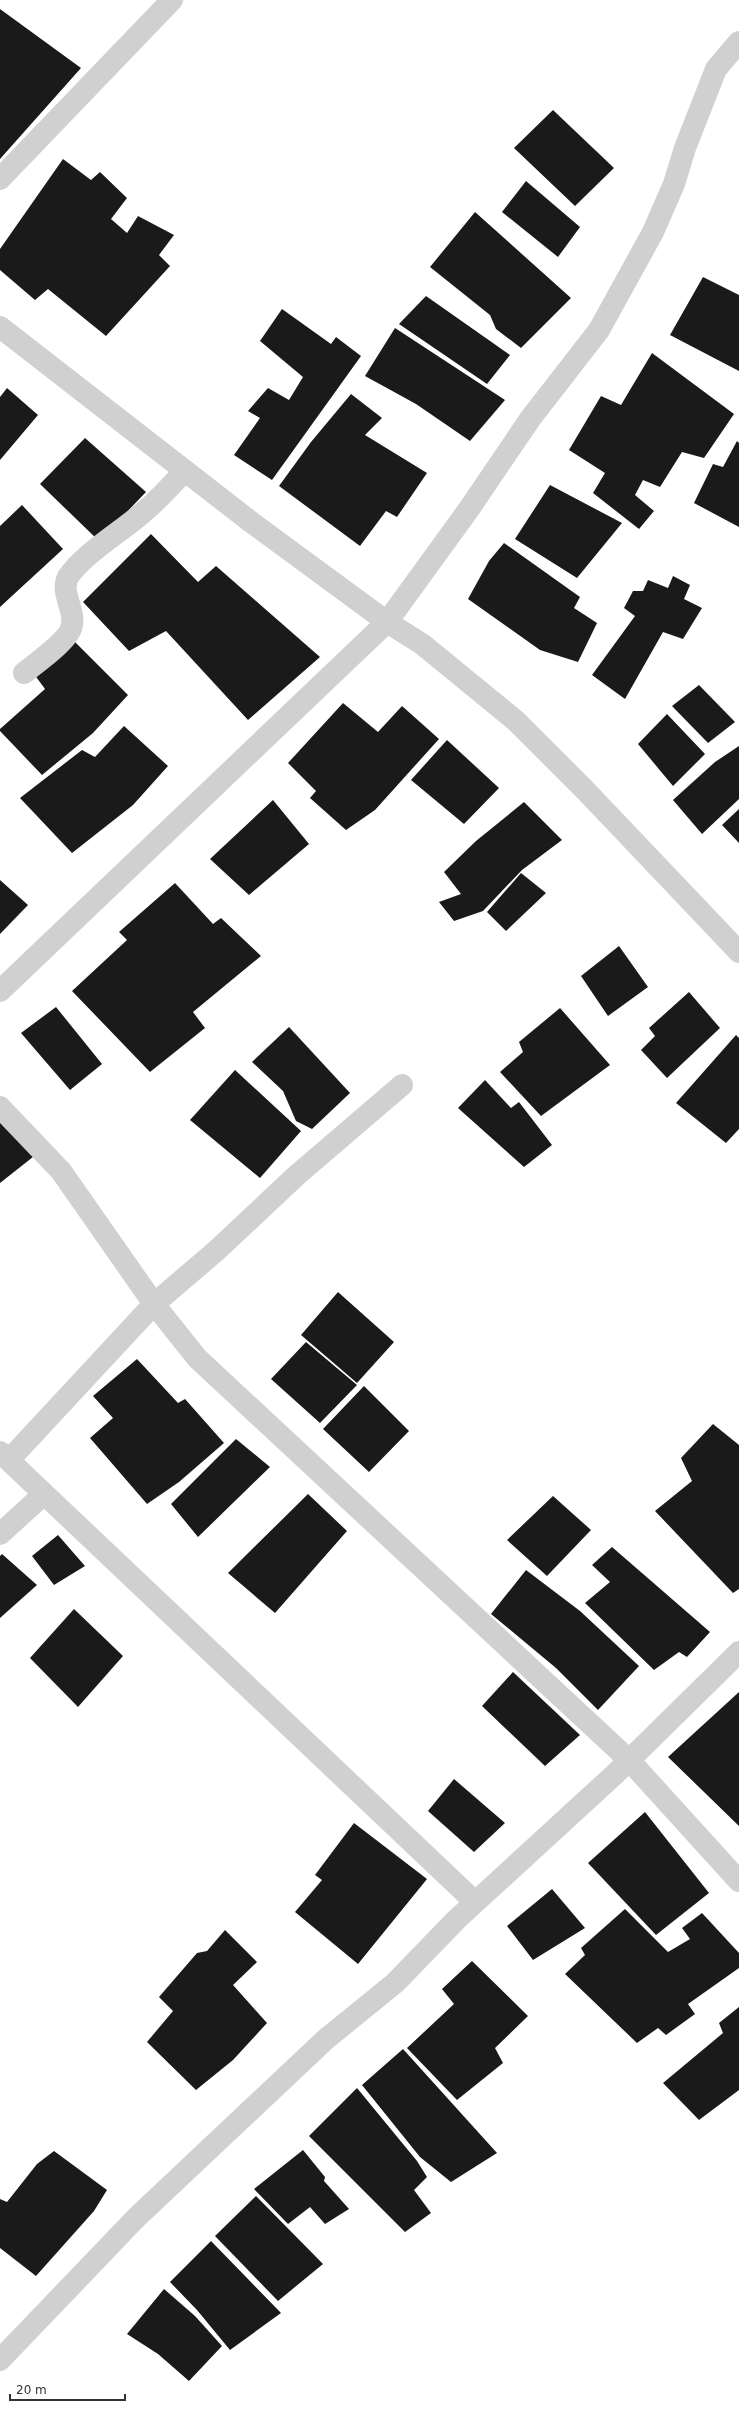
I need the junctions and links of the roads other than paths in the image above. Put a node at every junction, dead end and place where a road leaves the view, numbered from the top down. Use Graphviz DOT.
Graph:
graph roads {
  1 [pos="172,0"];
  2 [pos="739,42"];
  3 [pos="0,179"];
  4 [pos="3,335"];
  5 [pos="185,471"];
  6 [pos="387,622"];
  7 [pos="24,673"];
  8 [pos="739,952"];
  9 [pos="0,991"];
  10 [pos="402,1085"];
  11 [pos="0,1107"];
  12 [pos="154,1304"];
  13 [pos="5,1456"];
  14 [pos="44,1494"];
  15 [pos="0,1534"];
  16 [pos="739,1652"];
  17 [pos="628,1760"];
  18 [pos="739,1881"];
  19 [pos="475,1902"];
  20 [pos="0,2360"];
  1 -- 3 [label="street"];
  2 -- 6 [label="street"];
  4 -- 5 [label="street"];
  5 -- 6 [label="street"];
  5 -- 7 [label="street"];
  6 -- 8 [label="street"];
  6 -- 9 [label="street"];
  10 -- 12 [label="street"];
  11 -- 12 [label="street"];
  12 -- 13 [label="street"];
  12 -- 17 [label="street"];
  13 -- 14 [label="street"];
  14 -- 15 [label="street"];
  14 -- 19 [label="street"];
  16 -- 17 [label="street"];
  17 -- 18 [label="street"];
  17 -- 19 [label="street"];
  19 -- 20 [label="street"];
}
